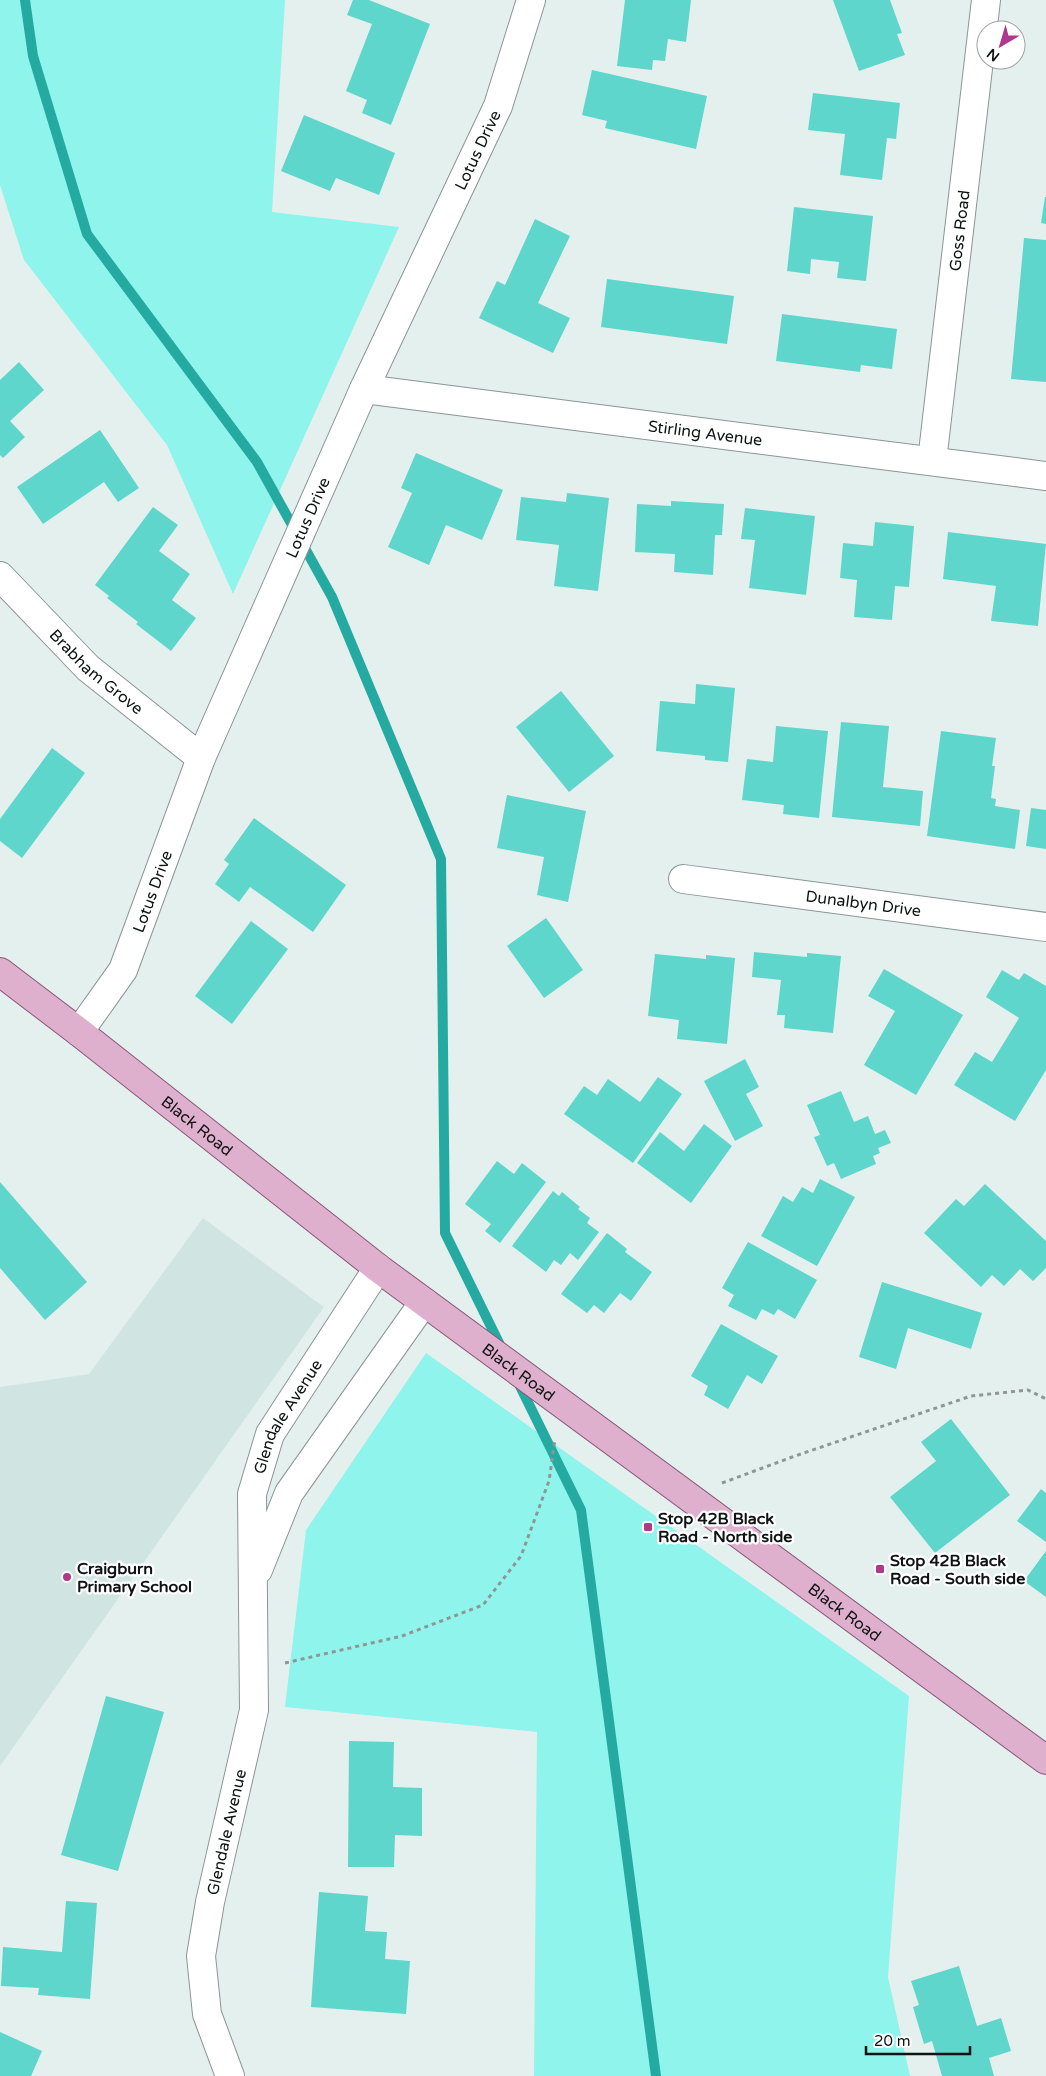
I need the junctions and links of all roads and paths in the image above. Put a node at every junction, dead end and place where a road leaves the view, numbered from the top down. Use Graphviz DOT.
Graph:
graph roads {
  1 [pos="530,0"];
  2 [pos="986,0"];
  3 [pos="364,390"];
  4 [pos="932,461"];
  5 [pos="1046,476"];
  6 [pos="0,576"];
  7 [pos="201,758"];
  8 [pos="683,879"];
  9 [pos="1046,927"];
  10 [pos="0,972"];
  11 [pos="79,1032"];
  12 [pos="378,1268"];
  13 [pos="424,1302"];
  14 [pos="1046,1399"];
  15 [pos="555,1435"];
  16 [pos="686,1496"];
  17 [pos="253,1583"];
  18 [pos="253,1672"];
  19 [pos="1046,1760"];
  20 [pos="225,2074"];
  1 -- 3 [label="street, Lotus Drive"];
  2 -- 4 [label="street, Goss Road"];
  3 -- 4 [label="street, Stirling Avenue"];
  3 -- 7 [label="street, Lotus Drive"];
  4 -- 5 [label="street, Stirling Avenue"];
  6 -- 7 [label="street, Brabham Grove"];
  7 -- 11 [label="street, Lotus Drive"];
  8 -- 9 [label="street, Dunalbyn Drive"];
  10 -- 11 [label="main road, Black Road"];
  11 -- 12 [label="main road, Black Road"];
  12 -- 13 [label="main road, Black Road"];
  12 -- 17 [label="street, Glendale Avenue"];
  13 -- 16 [label="main road, Black Road"];
  13 -- 17 [label="street, Glendale Avenue"];
  14 -- 16 [label="path"];
  15 -- 18 [label="path"];
  16 -- 19 [label="main road, Black Road"];
  17 -- 18 [label="street, Glendale Avenue"];
  18 -- 20 [label="street, Glendale Avenue"];
}
